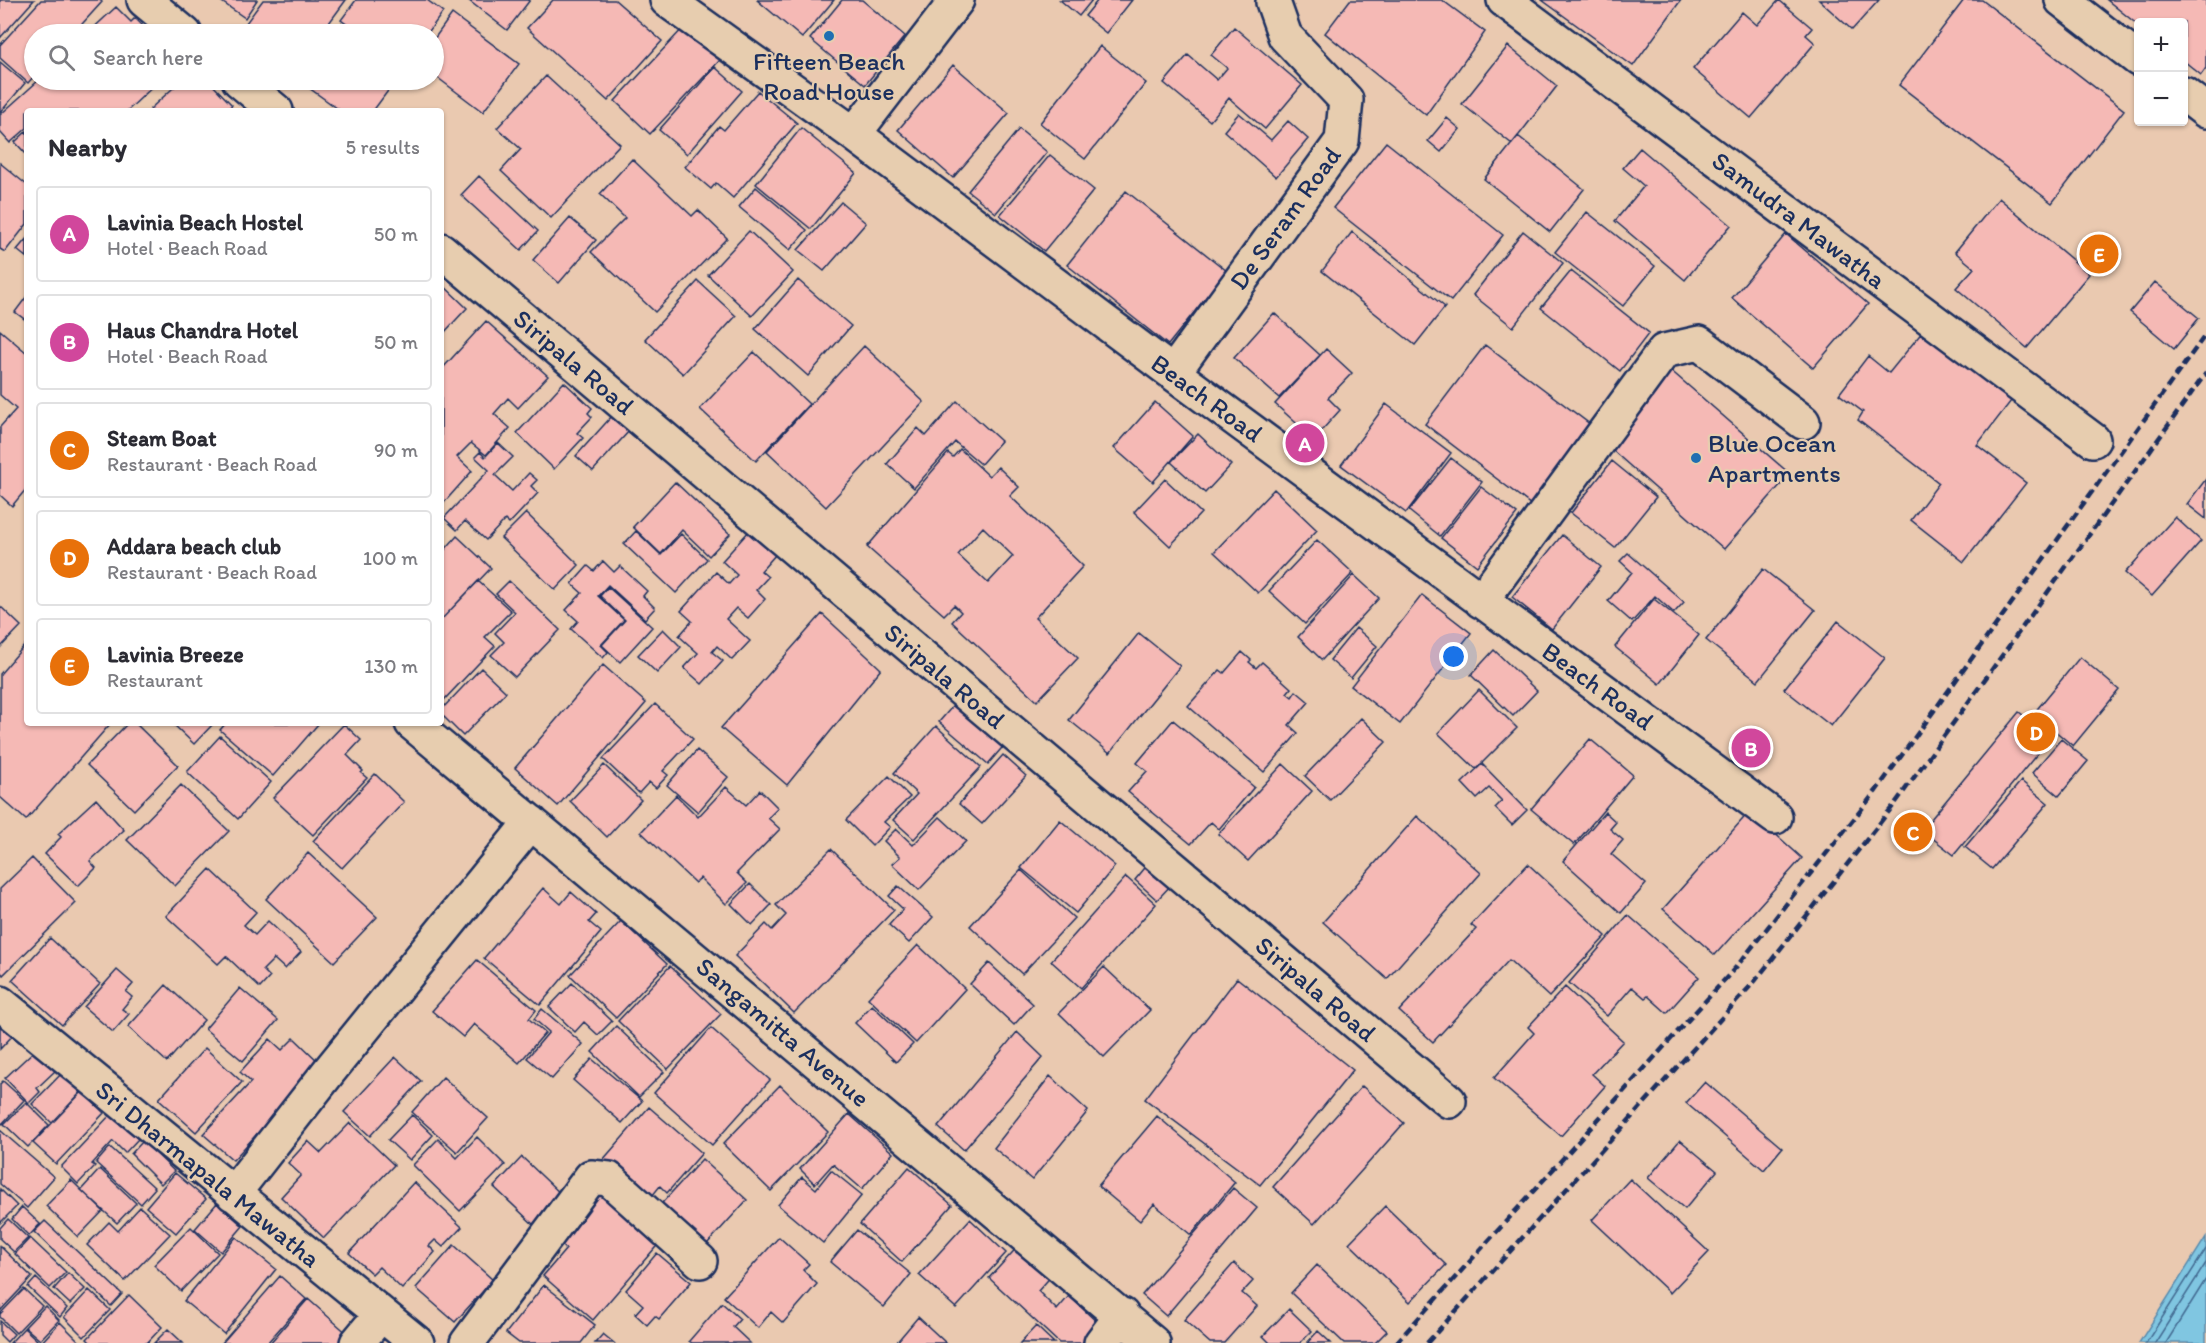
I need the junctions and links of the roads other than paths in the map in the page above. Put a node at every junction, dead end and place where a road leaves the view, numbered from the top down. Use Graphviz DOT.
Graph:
graph roads {
  1 [pos="144,0"];
  2 [pos="667,0"];
  3 [pos="957,0"];
  4 [pos="1274,0"];
  5 [pos="1504,0"];
  6 [pos="2062,0"];
  7 [pos="173,24"];
  8 [pos="2134,55"];
  9 [pos="251,90"];
  10 [pos="2188,96"];
  11 [pos="272,108"];
  12 [pos="2206,111"];
  13 [pos="854,134"];
  14 [pos="444,253"];
  15 [pos="1173,373"];
  16 [pos="1803,422"];
  17 [pos="2093,440"];
  18 [pos="1481,601"];
  19 [pos="416,726"];
  20 [pos="1775,817"];
  21 [pos="531,822"];
  22 [pos="0,1003"];
  23 [pos="1449,1101"];
  24 [pos="233,1194"];
  25 [pos="700,1261"];
  26 [pos="381,1314"];
  27 [pos="1122,1316"];
  28 [pos="357,1343"];
  29 [pos="417,1343"];
  30 [pos="467,1343"];
  31 [pos="1101,1343"];
  32 [pos="1153,1343"];
  1 -- 7 [label="street"];
  2 -- 13 [label="street, Beach Road"];
  3 -- 13 [label="street"];
  4 -- 15 [label="street, De Seram Road"];
  5 -- 17 [label="street, Samudra Mawatha"];
  6 -- 8 [label="street"];
  9 -- 11 [label="street"];
  10 -- 12 [label="street"];
  13 -- 15 [label="street, Beach Road"];
  14 -- 23 [label="street, Siripala Road"];
  15 -- 18 [label="street, Beach Road"];
  16 -- 18 [label="street"];
  18 -- 20 [label="street, Beach Road"];
  19 -- 21 [label="street, Sangamitta Avenue"];
  21 -- 24 [label="street"];
  21 -- 27 [label="street, Sangamitta Avenue"];
  22 -- 24 [label="street, Sri Dharmapala Mawatha"];
  24 -- 26 [label="street, Sri Dharmapala Mawatha"];
  25 -- 30 [label="street"];
  26 -- 28 [label="street"];
  26 -- 29 [label="street, Sri Dharmapala Mawatha"];
  27 -- 31 [label="street"];
  27 -- 32 [label="street, Sangamitta Avenue"];
}
